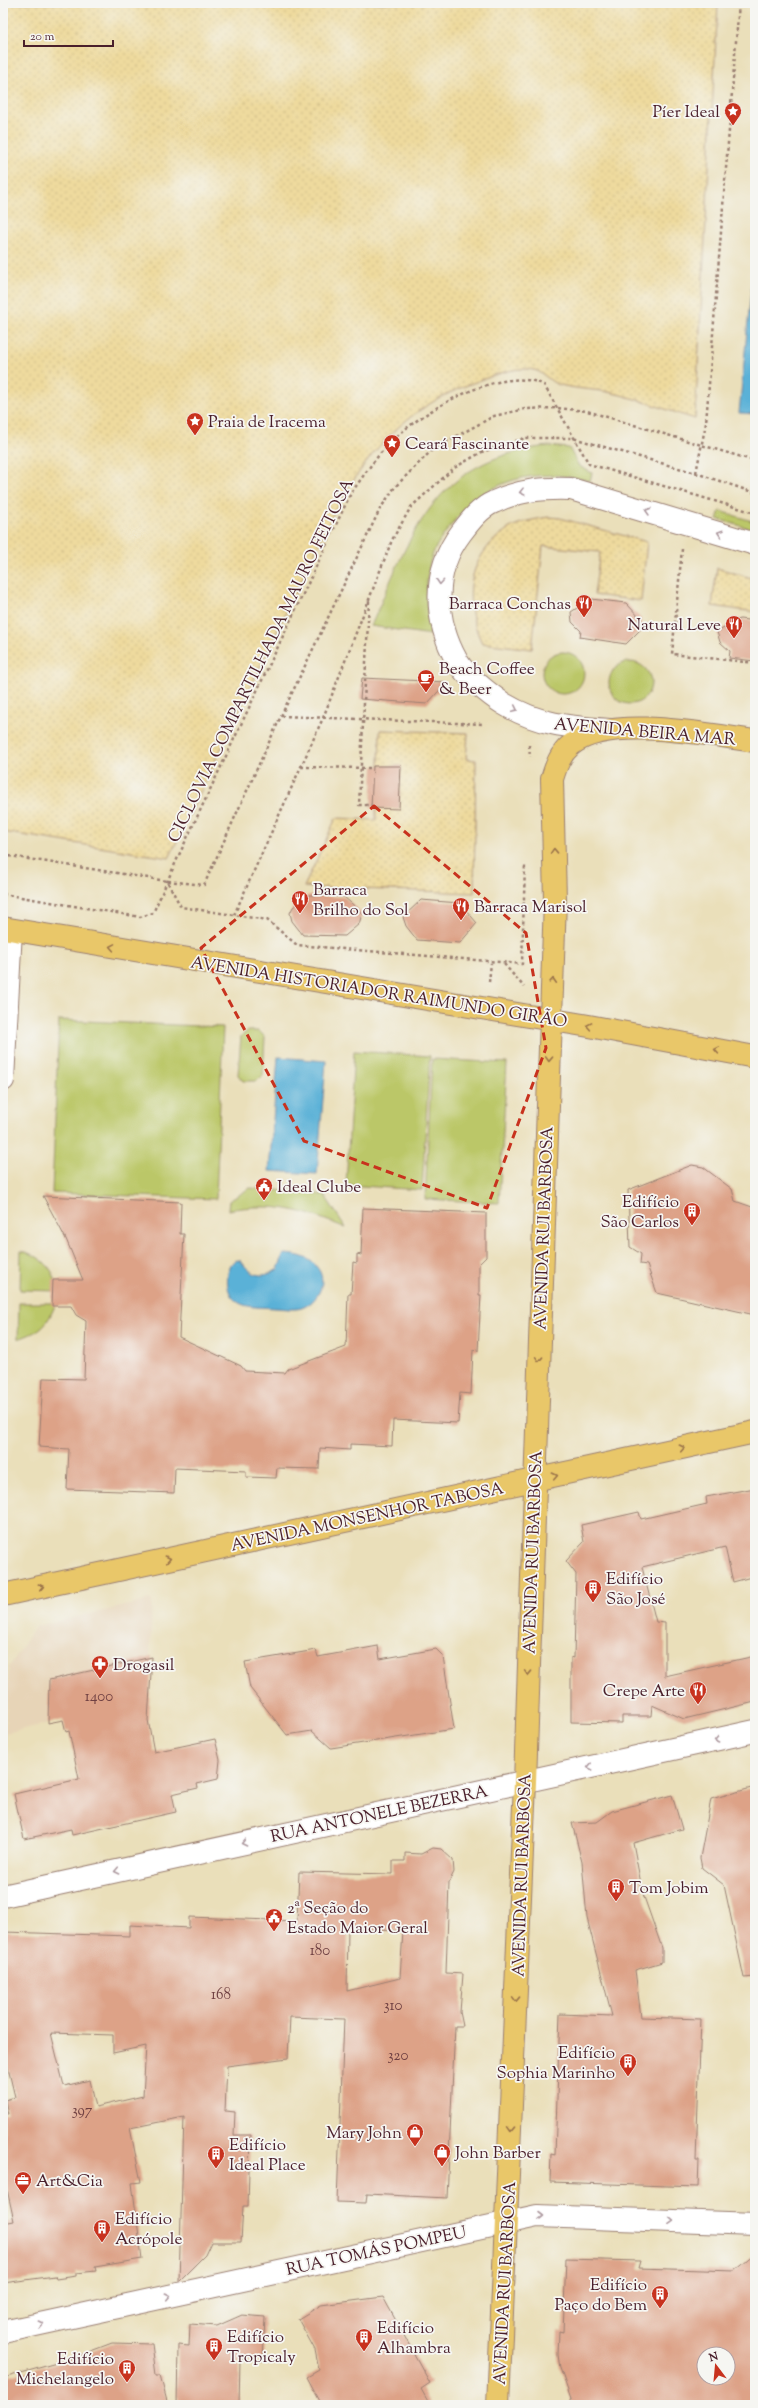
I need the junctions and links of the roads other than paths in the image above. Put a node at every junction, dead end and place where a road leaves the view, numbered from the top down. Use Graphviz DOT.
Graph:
graph roads {
  1 [pos="755,544"];
  2 [pos="609,730"];
  3 [pos="755,740"];
  4 [pos="7,929"];
  5 [pos="551,1020"];
  6 [pos="755,1056"];
  7 [pos="3,1080"];
  8 [pos="755,1432"];
  9 [pos="534,1480"];
  10 [pos="3,1595"];
  11 [pos="755,1731"];
  12 [pos="525,1782"];
  13 [pos="3,1896"];
  14 [pos="507,2222"];
  15 [pos="755,2224"];
  16 [pos="3,2332"];
  17 [pos="498,2405"];
  1 -- 2 [label="street, AVENIDA BEIRA MAR, one-way"];
  2 -- 3 [label="main road, AVENIDA BEIRA MAR"];
  5 -- 2 [label="main road, AVENIDA RUI BARBOSA, one-way"];
  5 -- 4 [label="main road, AVENIDA HISTORIADOR RAIMUNDO GIRÃO, one-way"];
  4 -- 7 [label="street"];
  6 -- 5 [label="main road, AVENIDA HISTORIADOR RAIMUNDO GIRÃO, one-way"];
  5 -- 9 [label="main road, AVENIDA RUI BARBOSA, one-way"];
  9 -- 8 [label="main road, AVENIDA MONSENHOR TABOSA, one-way"];
  10 -- 9 [label="main road, AVENIDA MONSENHOR TABOSA, one-way"];
  9 -- 12 [label="main road, AVENIDA RUI BARBOSA, one-way"];
  11 -- 12 [label="street, RUA ANTONELE BEZERRA, one-way"];
  12 -- 13 [label="street, RUA ANTONELE BEZERRA, one-way"];
  12 -- 14 [label="main road, AVENIDA RUI BARBOSA, one-way"];
  14 -- 15 [label="street, RUA TOMÁS POMPEU, one-way"];
  16 -- 14 [label="street, RUA TOMÁS POMPEU, one-way"];
  14 -- 17 [label="main road, AVENIDA RUI BARBOSA"];
}
